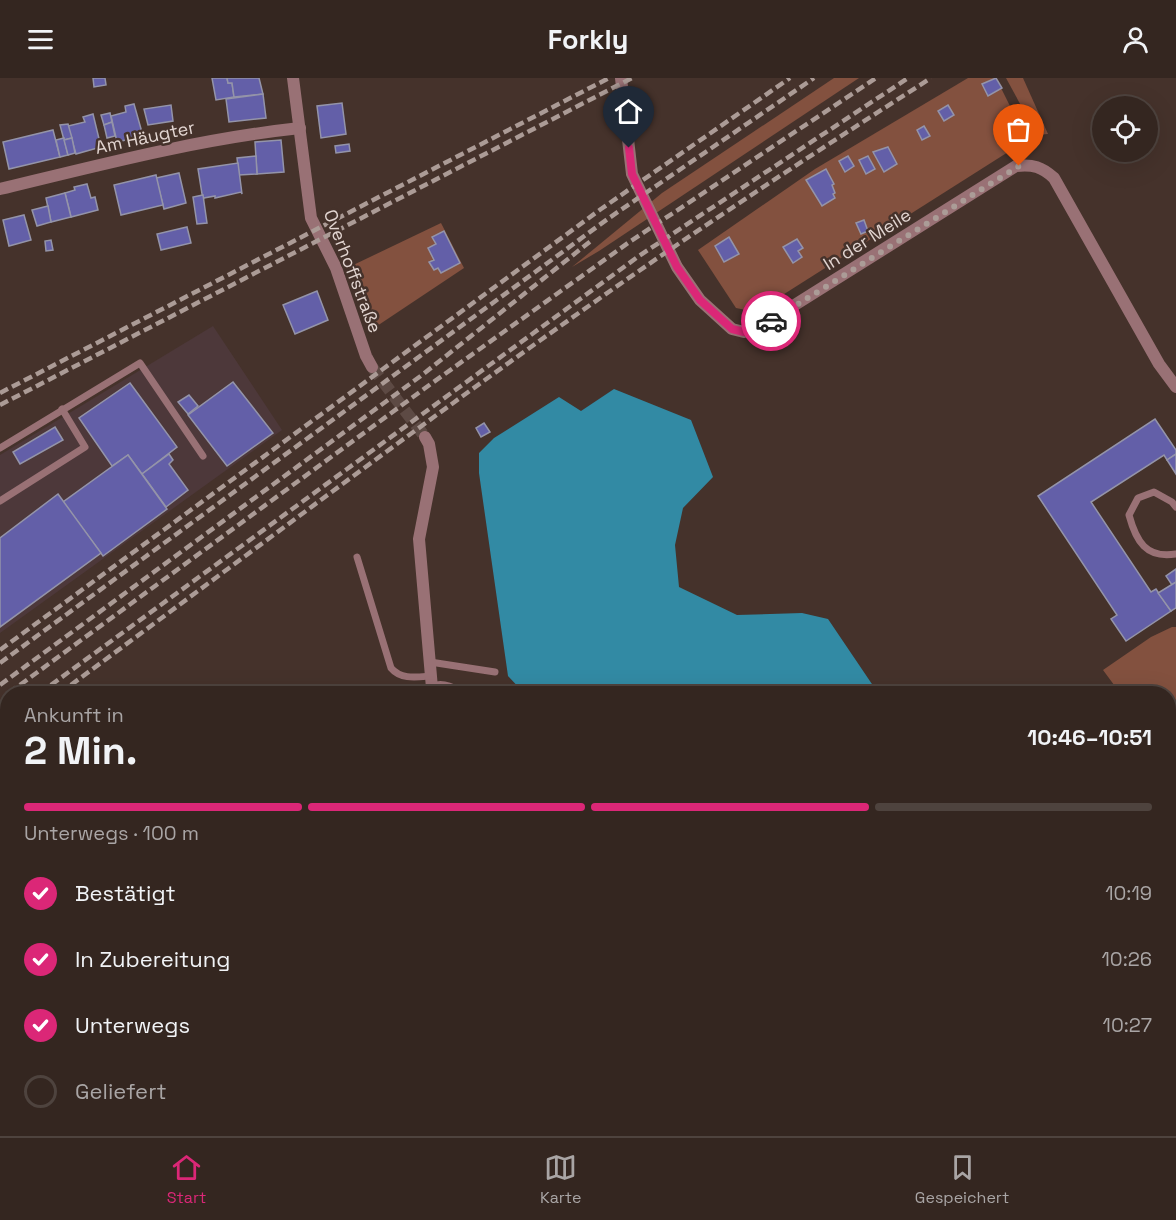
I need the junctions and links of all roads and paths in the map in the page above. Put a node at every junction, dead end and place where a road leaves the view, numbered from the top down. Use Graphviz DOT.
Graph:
graph roads {
  1 [pos="293,78"];
  2 [pos="621,78"];
  3 [pos="300,128"];
  4 [pos="0,189"];
  5 [pos="372,367"];
  6 [pos="1176,387"];
  7 [pos="62,409"];
  8 [pos="424,437"];
  9 [pos="0,448"];
  10 [pos="203,456"];
  11 [pos="1,497"];
  12 [pos="1176,507"];
  13 [pos="1176,554"];
  14 [pos="357,557"];
  15 [pos="430,662"];
  16 [pos="495,672"];
  17 [pos="430,686"];
  1 -- 3 [label="street, Overhoffstraße"];
  2 -- 6 [label="street, In der Meile"];
  3 -- 4 [label="street, Am Häugter"];
  3 -- 5 [label="street, Overhoffstraße"];
  7 -- 9 [label="lane"];
  7 -- 10 [label="lane"];
  7 -- 11 [label="lane"];
  8 -- 15 [label="street"];
  12 -- 13 [label="lane"];
  14 -- 17 [label="lane"];
  15 -- 16 [label="lane"];
  15 -- 17 [label="street"];
}
